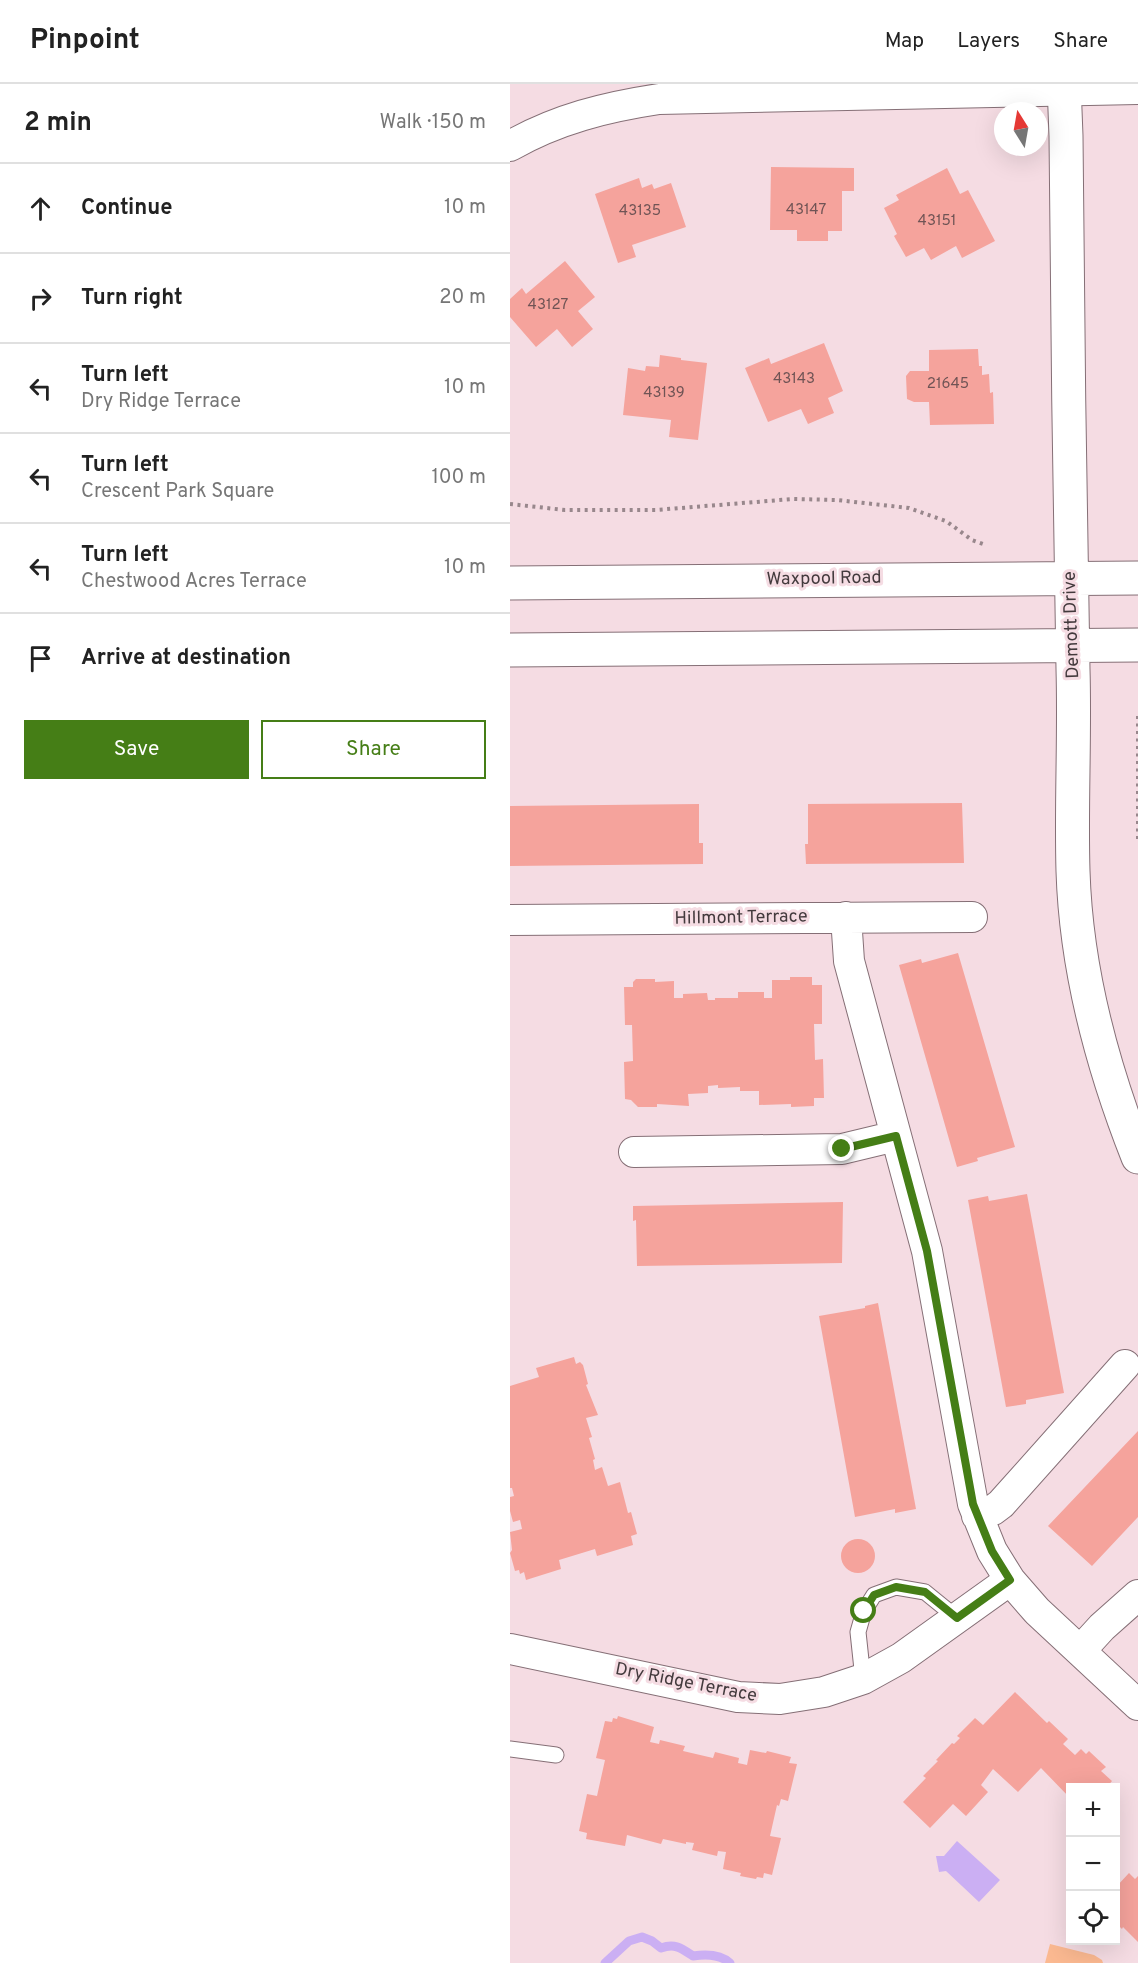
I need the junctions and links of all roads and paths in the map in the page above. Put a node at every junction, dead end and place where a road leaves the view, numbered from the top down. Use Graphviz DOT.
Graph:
graph roads {
  1 [pos="1064,88"];
  2 [pos="1138,89"];
  3 [pos="510,146"];
  4 [pos="510,504"];
  5 [pos="995,547"];
  6 [pos="1071,578"];
  7 [pos="1138,578"];
  8 [pos="510,583"];
  9 [pos="1138,645"];
  10 [pos="1073,646"];
  11 [pos="510,650"];
  12 [pos="1138,716"];
  13 [pos="1138,843"];
  14 [pos="846,917"];
  15 [pos="972,917"];
  16 [pos="510,920"];
  17 [pos="896,1136"];
  18 [pos="634,1152"];
  19 [pos="1138,1157"];
  20 [pos="1125,1365"];
  21 [pos="977,1516"];
  22 [pos="1010,1580"];
  23 [pos="1138,1595"];
  24 [pos="957,1618"];
  25 [pos="510,1648"];
  26 [pos="1080,1651"];
  27 [pos="863,1679"];
  28 [pos="1138,1705"];
  29 [pos="510,1749"];
  30 [pos="556,1755"];
  1 -- 2 [label="street"];
  1 -- 3 [label="street"];
  1 -- 6 [label="street, Demott Drive"];
  4 -- 5 [label="path"];
  6 -- 7 [label="street, Waxpool Road"];
  6 -- 8 [label="street, Waxpool Road"];
  6 -- 10 [label="street, Demott Drive"];
  9 -- 10 [label="street"];
  10 -- 11 [label="street"];
  10 -- 19 [label="street, Demott Drive"];
  12 -- 13 [label="path"];
  14 -- 15 [label="street, Hillmont Terrace"];
  14 -- 16 [label="street, Hillmont Terrace"];
  14 -- 17 [label="street"];
  17 -- 18 [label="street"];
  17 -- 21 [label="street"];
  20 -- 21 [label="street"];
  21 -- 22 [label="street"];
  22 -- 24 [label="street, Dry Ridge Terrace"];
  22 -- 26 [label="street"];
  23 -- 26 [label="street"];
  24 -- 27 [label="street, Dry Ridge Terrace"];
  24 -- 27 [label="lane"];
  25 -- 27 [label="street, Dry Ridge Terrace"];
  26 -- 28 [label="street"];
  29 -- 30 [label="lane"];
}
